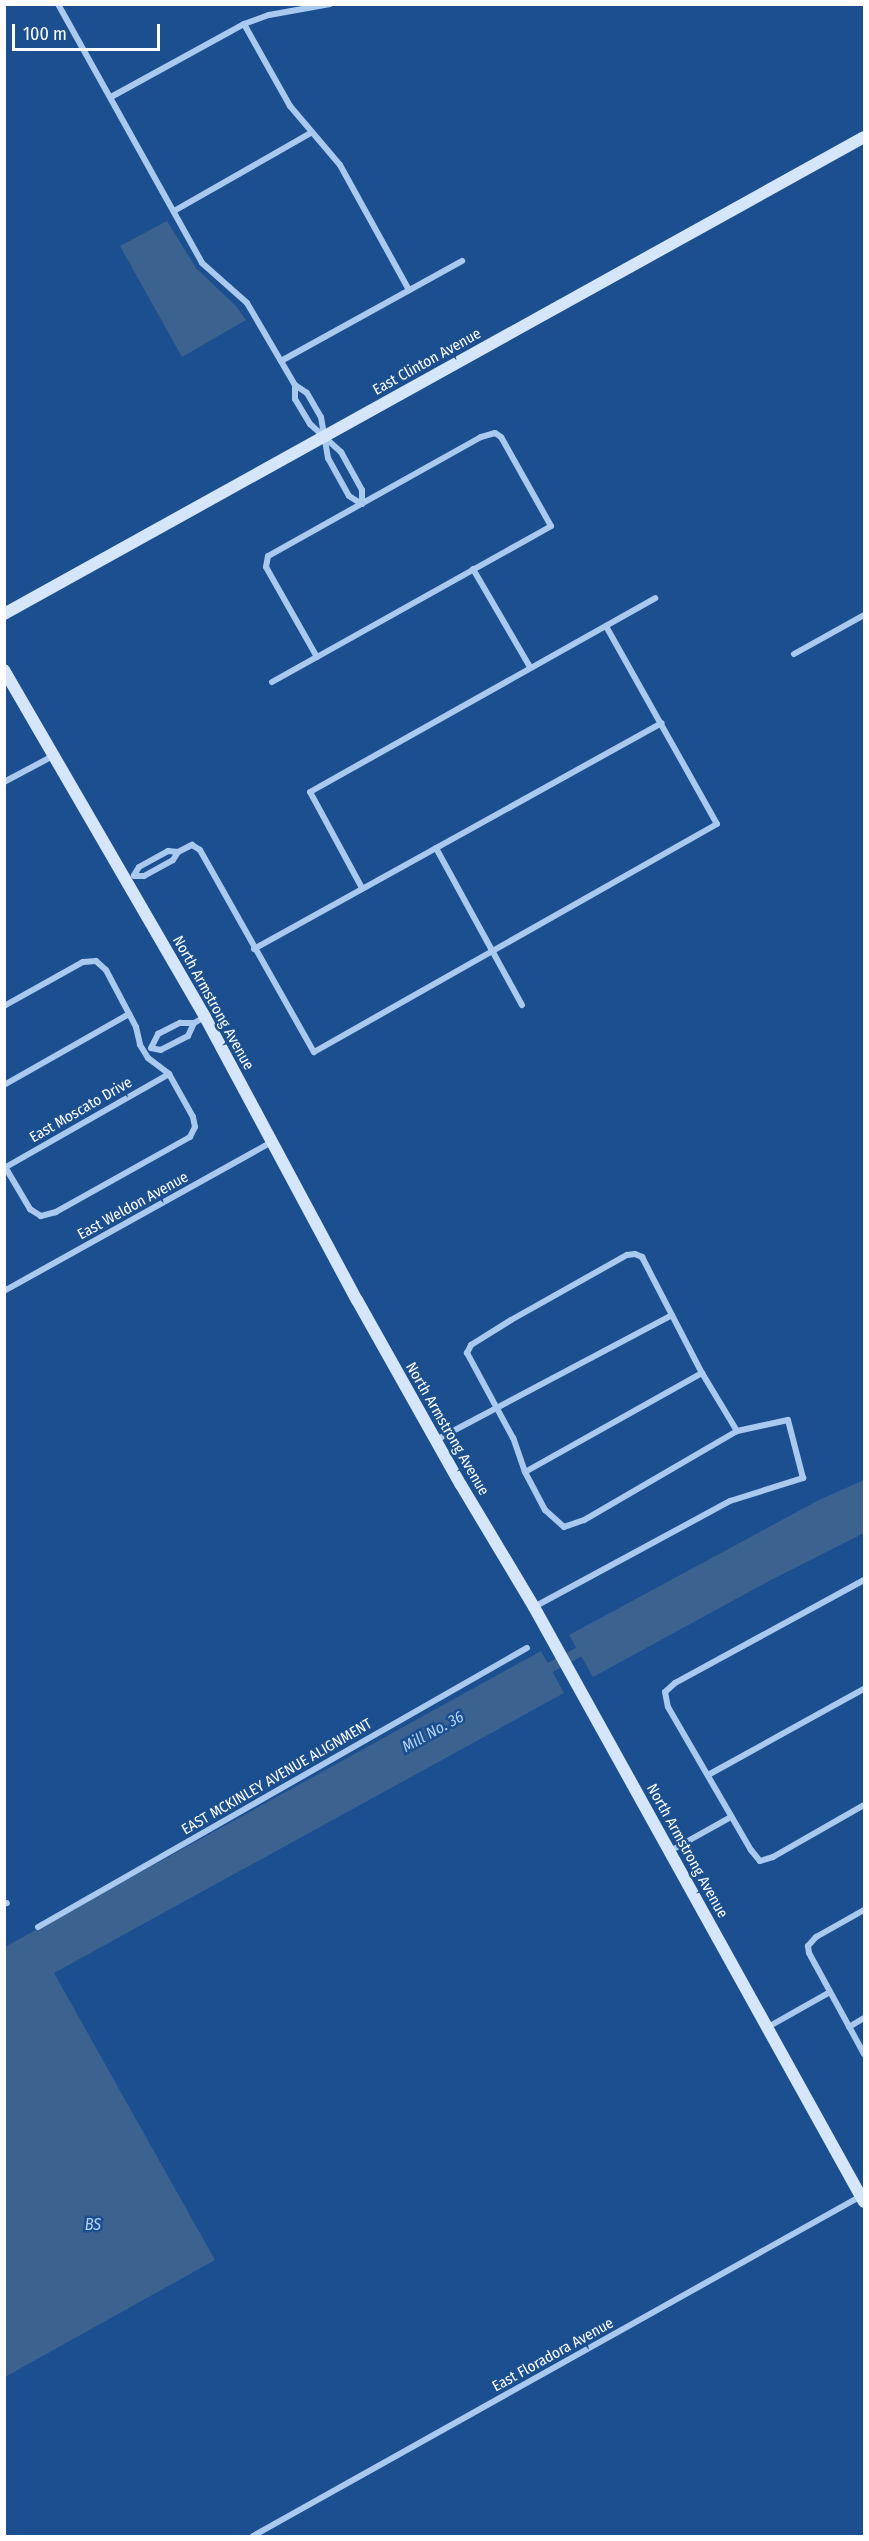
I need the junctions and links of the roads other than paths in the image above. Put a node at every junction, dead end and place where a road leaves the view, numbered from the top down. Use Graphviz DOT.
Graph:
graph roads {
  1 [pos="58,4"];
  2 [pos="330,4"];
  3 [pos="244,24"];
  4 [pos="111,97"];
  5 [pos="311,133"];
  6 [pos="864,137"];
  7 [pos="174,211"];
  8 [pos="462,261"];
  9 [pos="409,290"];
  10 [pos="281,362"];
  11 [pos="295,385"];
  12 [pos="324,435"];
  13 [pos="362,504"];
  14 [pos="473,569"];
  15 [pos="655,598"];
  16 [pos="4,614"];
  17 [pos="864,615"];
  18 [pos="606,626"];
  19 [pos="794,654"];
  20 [pos="316,657"];
  21 [pos="530,667"];
  22 [pos="4,670"];
  23 [pos="272,682"];
  24 [pos="662,723"];
  25 [pos="53,756"];
  26 [pos="4,782"];
  27 [pos="436,848"];
  28 [pos="178,852"];
  29 [pos="131,878"];
  30 [pos="362,888"];
  31 [pos="254,949"];
  32 [pos="493,951"];
  33 [pos="522,1005"];
  34 [pos="4,1006"];
  35 [pos="129,1014"];
  36 [pos="199,1020"];
  37 [pos="164,1032"];
  38 [pos="171,1045"];
  39 [pos="152,1048"];
  40 [pos="144,1052"];
  41 [pos="169,1074"];
  42 [pos="4,1084"];
  43 [pos="273,1141"];
  44 [pos="5,1166"];
  45 [pos="4,1291"];
  46 [pos="672,1314"];
  47 [pos="702,1373"];
  48 [pos="496,1406"];
  49 [pos="737,1431"];
  50 [pos="436,1440"];
  51 [pos="525,1472"];
  52 [pos="864,1580"];
  53 [pos="534,1607"];
  54 [pos="527,1648"];
  55 [pos="864,1689"];
  56 [pos="708,1775"];
  57 [pos="864,1805"];
  58 [pos="731,1817"];
  59 [pos="670,1851"];
  60 [pos="864,1910"];
  61 [pos="38,1927"];
  62 [pos="830,1992"];
  63 [pos="864,2018"];
  64 [pos="768,2027"];
  65 [pos="849,2027"];
  66 [pos="864,2054"];
  67 [pos="863,2197"];
  68 [pos="253,2536"];
  1 -- 4 [label="street"];
  2 -- 3 [label="street"];
  3 -- 4 [label="street"];
  3 -- 5 [label="street"];
  4 -- 7 [label="street"];
  5 -- 7 [label="street"];
  5 -- 9 [label="street"];
  6 -- 12 [label="street, East Clinton Avenue"];
  7 -- 10 [label="street"];
  8 -- 9 [label="street"];
  9 -- 10 [label="street"];
  10 -- 11 [label="street"];
  11 -- 12 [label="street"];
  11 -- 12 [label="street"];
  12 -- 13 [label="street"];
  12 -- 13 [label="street"];
  12 -- 16 [label="street, East Clinton Avenue"];
  13 -- 14 [label="street"];
  13 -- 20 [label="street"];
  14 -- 20 [label="street"];
  14 -- 21 [label="street"];
  15 -- 18 [label="street"];
  17 -- 19 [label="street"];
  18 -- 21 [label="street"];
  18 -- 24 [label="street"];
  20 -- 23 [label="street"];
  21 -- 30 [label="street"];
  22 -- 25 [label="street, North Armstrong Avenue"];
  24 -- 27 [label="street"];
  24 -- 32 [label="street"];
  25 -- 26 [label="street"];
  25 -- 29 [label="street, North Armstrong Avenue"];
  27 -- 30 [label="street"];
  27 -- 32 [label="street"];
  28 -- 29 [label="street"];
  28 -- 29 [label="street"];
  28 -- 31 [label="street"];
  29 -- 36 [label="street, North Armstrong Avenue"];
  30 -- 31 [label="street"];
  31 -- 32 [label="street"];
  32 -- 33 [label="street"];
  34 -- 35 [label="street"];
  35 -- 40 [label="street"];
  35 -- 42 [label="street"];
  36 -- 37 [label="street"];
  36 -- 38 [label="street"];
  36 -- 43 [label="street, North Armstrong Avenue"];
  37 -- 38 [label="street"];
  37 -- 39 [label="street"];
  38 -- 39 [label="street"];
  39 -- 40 [label="street"];
  40 -- 41 [label="street"];
  41 -- 44 [label="street, East Moscato Drive"];
  41 -- 44 [label="street"];
  43 -- 45 [label="street, East Weldon Avenue"];
  43 -- 50 [label="street, North Armstrong Avenue"];
  46 -- 47 [label="street"];
  46 -- 48 [label="street"];
  46 -- 48 [label="street"];
  47 -- 49 [label="street"];
  47 -- 51 [label="street"];
  48 -- 50 [label="street"];
  48 -- 51 [label="street"];
  49 -- 51 [label="street"];
  49 -- 53 [label="street"];
  50 -- 53 [label="street, North Armstrong Avenue"];
  52 -- 56 [label="street"];
  53 -- 59 [label="street, North Armstrong Avenue"];
  54 -- 61 [label="street, EAST MCKINLEY AVENUE ALIGNMENT"];
  55 -- 56 [label="street"];
  56 -- 58 [label="street"];
  57 -- 58 [label="street"];
  58 -- 59 [label="street"];
  59 -- 64 [label="street, North Armstrong Avenue"];
  60 -- 62 [label="street"];
  62 -- 64 [label="street"];
  62 -- 65 [label="street"];
  63 -- 65 [label="street"];
  64 -- 67 [label="street, North Armstrong Avenue"];
  65 -- 66 [label="street"];
  67 -- 68 [label="street, East Floradora Avenue"];
}
